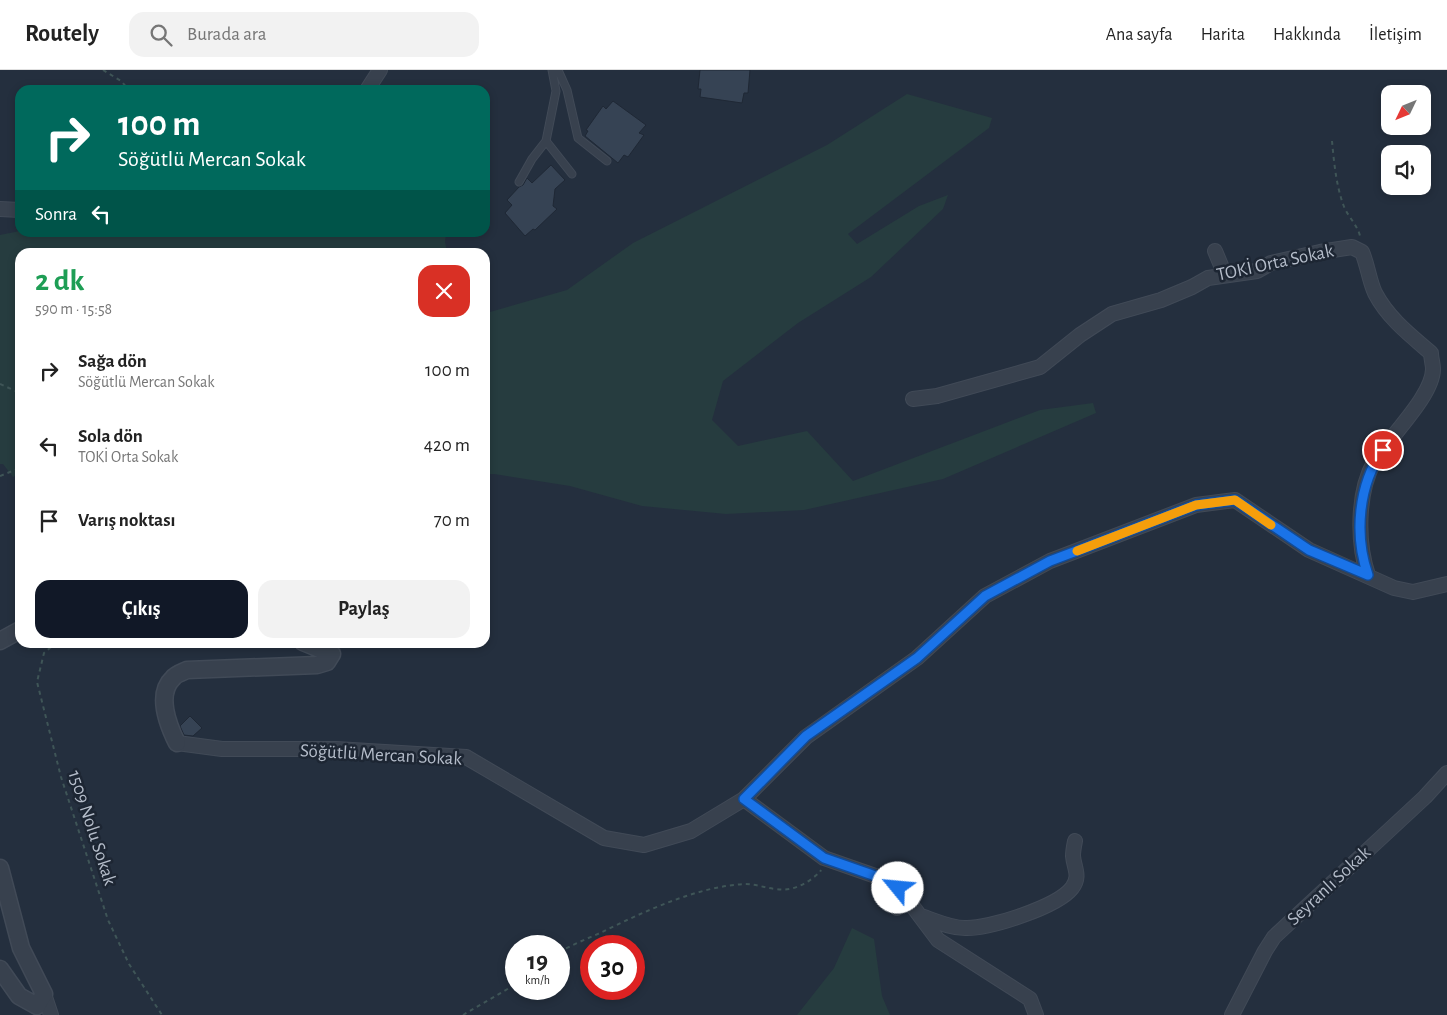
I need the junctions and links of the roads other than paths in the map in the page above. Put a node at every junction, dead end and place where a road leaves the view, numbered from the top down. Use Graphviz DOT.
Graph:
graph roads {
  1 [pos="380,70"];
  2 [pos="552,70"];
  3 [pos="558,70"];
  4 [pos="370,85"];
  5 [pos="546,141"];
  6 [pos="607,161"];
  7 [pos="572,174"];
  8 [pos="519,182"];
  9 [pos="0,209"];
  10 [pos="15,210"];
  11 [pos="1215,250"];
  12 [pos="1225,275"];
  13 [pos="913,399"];
  14 [pos="1368,575"];
  15 [pos="1447,584"];
  16 [pos="15,632"];
  17 [pos="0,640"];
  18 [pos="317,648"];
  19 [pos="177,743"];
  20 [pos="1447,773"];
  21 [pos="744,799"];
  22 [pos="1075,841"];
  23 [pos="0,868"];
  24 [pos="887,880"];
  25 [pos="897,908"];
  26 [pos="921,916"];
  27 [pos="0,969"];
  28 [pos="44,994"];
  29 [pos="52,1015"];
  30 [pos="1036,1015"];
  31 [pos="1232,1015"];
  1 -- 4 [label="street"];
  2 -- 5 [label="lane"];
  3 -- 6 [label="lane"];
  5 -- 7 [label="lane"];
  5 -- 8 [label="lane"];
  9 -- 10 [label="street"];
  11 -- 12 [label="street"];
  12 -- 13 [label="street, TOKİ Orta Sokak"];
  12 -- 14 [label="street, TOKİ Orta Sokak"];
  14 -- 15 [label="street"];
  14 -- 21 [label="street, Söğütlü Mercan Sokak"];
  16 -- 17 [label="street"];
  18 -- 19 [label="street"];
  19 -- 21 [label="street, Söğütlü Mercan Sokak"];
  20 -- 31 [label="street, Seyranlı Sokak"];
  21 -- 24 [label="street"];
  22 -- 26 [label="street"];
  23 -- 28 [label="street"];
  24 -- 25 [label="street"];
  24 -- 26 [label="street"];
  26 -- 30 [label="street"];
  27 -- 28 [label="street"];
  28 -- 29 [label="street"];
}
